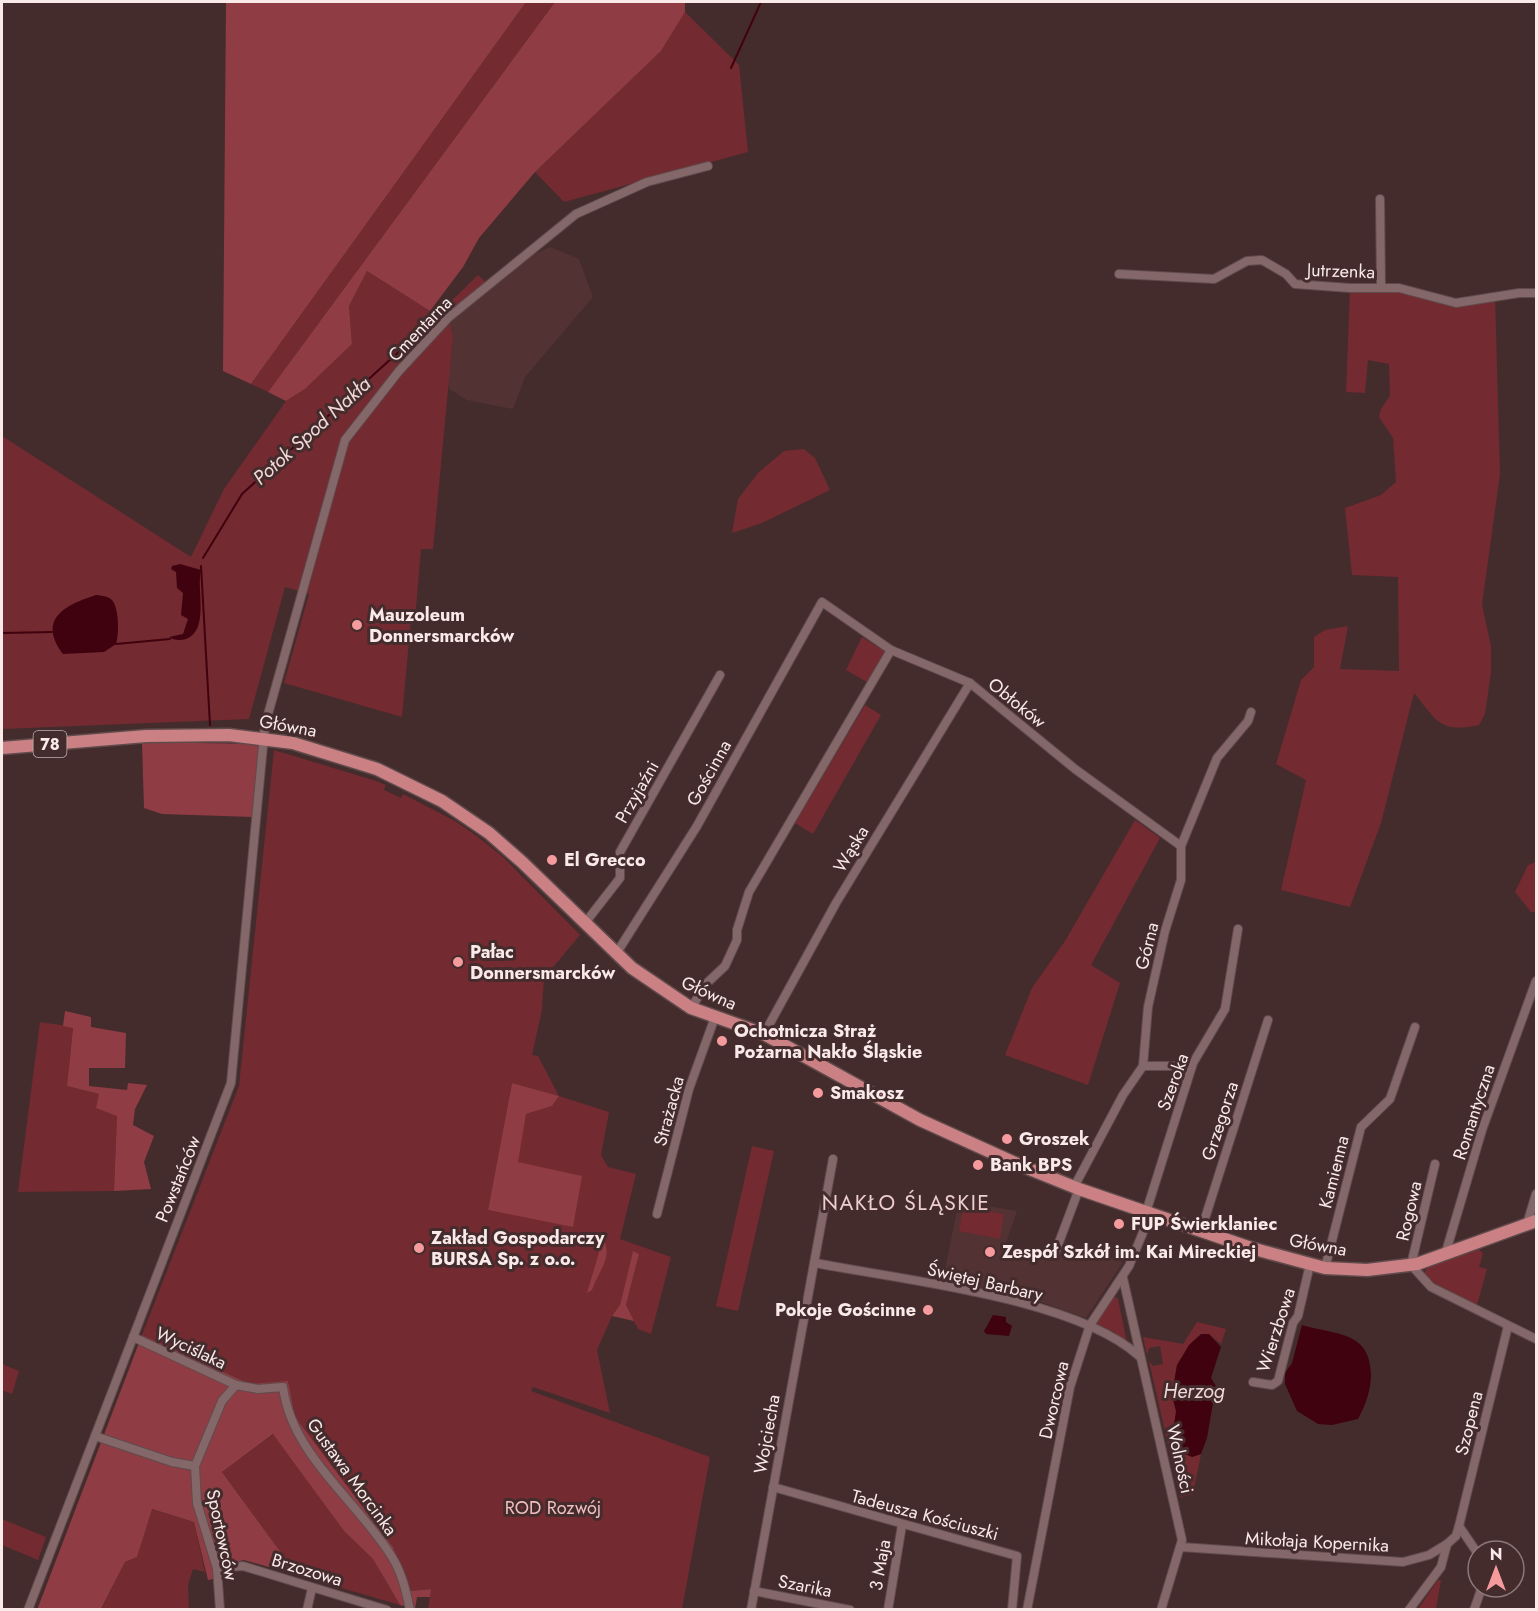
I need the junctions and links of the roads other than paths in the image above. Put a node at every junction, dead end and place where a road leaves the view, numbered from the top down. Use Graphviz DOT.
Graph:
graph roads {
  1 [pos="708,166"];
  2 [pos="1380,199"];
  3 [pos="1119,274"];
  4 [pos="1382,287"];
  5 [pos="1536,293"];
  6 [pos="822,603"];
  7 [pos="891,650"];
  8 [pos="720,675"];
  9 [pos="970,683"];
  10 [pos="1251,712"];
  11 [pos="264,738"];
  12 [pos="2,748"];
  13 [pos="1181,846"];
  14 [pos="585,923"];
  15 [pos="1238,929"];
  16 [pos="616,954"];
  17 [pos="1536,981"];
  18 [pos="691,1008"];
  19 [pos="715,1017"];
  20 [pos="1268,1020"];
  21 [pos="1415,1027"];
  22 [pos="764,1034"];
  23 [pos="1143,1066"];
  24 [pos="1192,1066"];
  25 [pos="833,1159"];
  26 [pos="1435,1164"];
  27 [pos="1076,1188"];
  28 [pos="1536,1194"];
  29 [pos="1147,1213"];
  30 [pos="657,1214"];
  31 [pos="1532,1223"];
  32 [pos="1201,1231"];
  33 [pos="1055,1253"];
  34 [pos="1445,1255"];
  35 [pos="815,1263"];
  36 [pos="1310,1264"];
  37 [pos="1411,1265"];
  38 [pos="1325,1268"];
  39 [pos="1123,1278"];
  40 [pos="1090,1325"];
  41 [pos="1508,1326"];
  42 [pos="133,1337"];
  43 [pos="1536,1339"];
  44 [pos="1140,1356"];
  45 [pos="1253,1382"];
  46 [pos="236,1385"];
  47 [pos="95,1436"];
  48 [pos="195,1466"];
  49 [pos="773,1487"];
  50 [pos="902,1525"];
  51 [pos="1459,1526"];
  52 [pos="1468,1539"];
  53 [pos="1447,1544"];
  54 [pos="1181,1547"];
  55 [pos="217,1568"];
  56 [pos="312,1588"];
  57 [pos="754,1591"];
  58 [pos="28,1610"];
  59 [pos="220,1610"];
  60 [pos="307,1610"];
  61 [pos="387,1610"];
  62 [pos="410,1610"];
  63 [pos="751,1610"];
  64 [pos="850,1610"];
  65 [pos="888,1610"];
  66 [pos="1012,1610"];
  67 [pos="1027,1610"];
  68 [pos="1161,1610"];
  69 [pos="1409,1610"];
  1 -- 11 [label="street, Cmentarna"];
  2 -- 4 [label="street"];
  3 -- 4 [label="street, Jutrzenka"];
  4 -- 5 [label="street, Jutrzenka"];
  6 -- 7 [label="street, Obłoków"];
  6 -- 16 [label="street, Gościnna"];
  7 -- 9 [label="street, Obłoków"];
  7 -- 18 [label="street"];
  8 -- 14 [label="street, Przyjaźni"];
  9 -- 13 [label="street, Obłoków"];
  9 -- 22 [label="street, Wąska"];
  10 -- 13 [label="street, Górna"];
  11 -- 12 [label="main road, Główna / 78"];
  11 -- 14 [label="main road, Główna / 78"];
  11 -- 42 [label="street, Powstańców"];
  13 -- 23 [label="street, Górna"];
  14 -- 16 [label="main road, Główna / 78"];
  15 -- 24 [label="street, Szeroka"];
  16 -- 18 [label="main road, Główna / 78"];
  17 -- 34 [label="street, Romantyczna"];
  18 -- 19 [label="main road, Główna / 78"];
  19 -- 22 [label="main road, Główna / 78"];
  19 -- 30 [label="street, Strażacka"];
  20 -- 32 [label="street, Grzegorza"];
  21 -- 38 [label="street, Kamienna"];
  22 -- 27 [label="main road, Główna / 78"];
  23 -- 24 [label="street"];
  23 -- 27 [label="street, Górna"];
  24 -- 29 [label="street, Szeroka"];
  25 -- 35 [label="street, Wojciecha"];
  26 -- 37 [label="street, Rogowa"];
  27 -- 29 [label="main road, Główna / 78"];
  27 -- 33 [label="street, Górna"];
  28 -- 31 [label="street"];
  29 -- 32 [label="main road, Główna / 78"];
  29 -- 39 [label="street, Dworcowa"];
  31 -- 34 [label="main road, Główna / 78"];
  32 -- 36 [label="main road, Główna / 78"];
  34 -- 37 [label="main road, Główna / 78"];
  35 -- 40 [label="street, Świętej Barbary"];
  35 -- 49 [label="street, Wojciecha"];
  36 -- 38 [label="main road, Główna / 78"];
  36 -- 45 [label="street, Wierzbowa"];
  37 -- 38 [label="main road, Główna / 78"];
  37 -- 41 [label="street"];
  39 -- 40 [label="street, Dworcowa"];
  39 -- 44 [label="street, Wolności"];
  40 -- 44 [label="street, Świętej Barbary"];
  40 -- 67 [label="street, Dworcowa"];
  41 -- 43 [label="street"];
  41 -- 51 [label="street, Szopena"];
  42 -- 46 [label="street, Wyciślaka"];
  42 -- 47 [label="street, Powstańców"];
  44 -- 54 [label="street, Wolności"];
  46 -- 48 [label="street"];
  46 -- 62 [label="street, Gustawa Morcinka"];
  47 -- 48 [label="street"];
  47 -- 58 [label="street, Powstańców"];
  48 -- 55 [label="street, Sportowców"];
  49 -- 50 [label="street, Tadeusza Kościuszki"];
  49 -- 57 [label="street, Wojciecha"];
  50 -- 65 [label="street, 3 Maja"];
  50 -- 66 [label="street, Tadeusza Kościuszki"];
  51 -- 52 [label="street"];
  51 -- 53 [label="street, Szopena"];
  53 -- 54 [label="street, Mikołaja Kopernika"];
  53 -- 69 [label="street, Szopena"];
  54 -- 68 [label="street, Wolności"];
  55 -- 56 [label="street, Brzozowa"];
  55 -- 59 [label="street, Sportowców"];
  56 -- 60 [label="street"];
  56 -- 61 [label="street, Brzozowa"];
  57 -- 63 [label="street, Wojciecha"];
  57 -- 64 [label="street, Szarika"];
}
